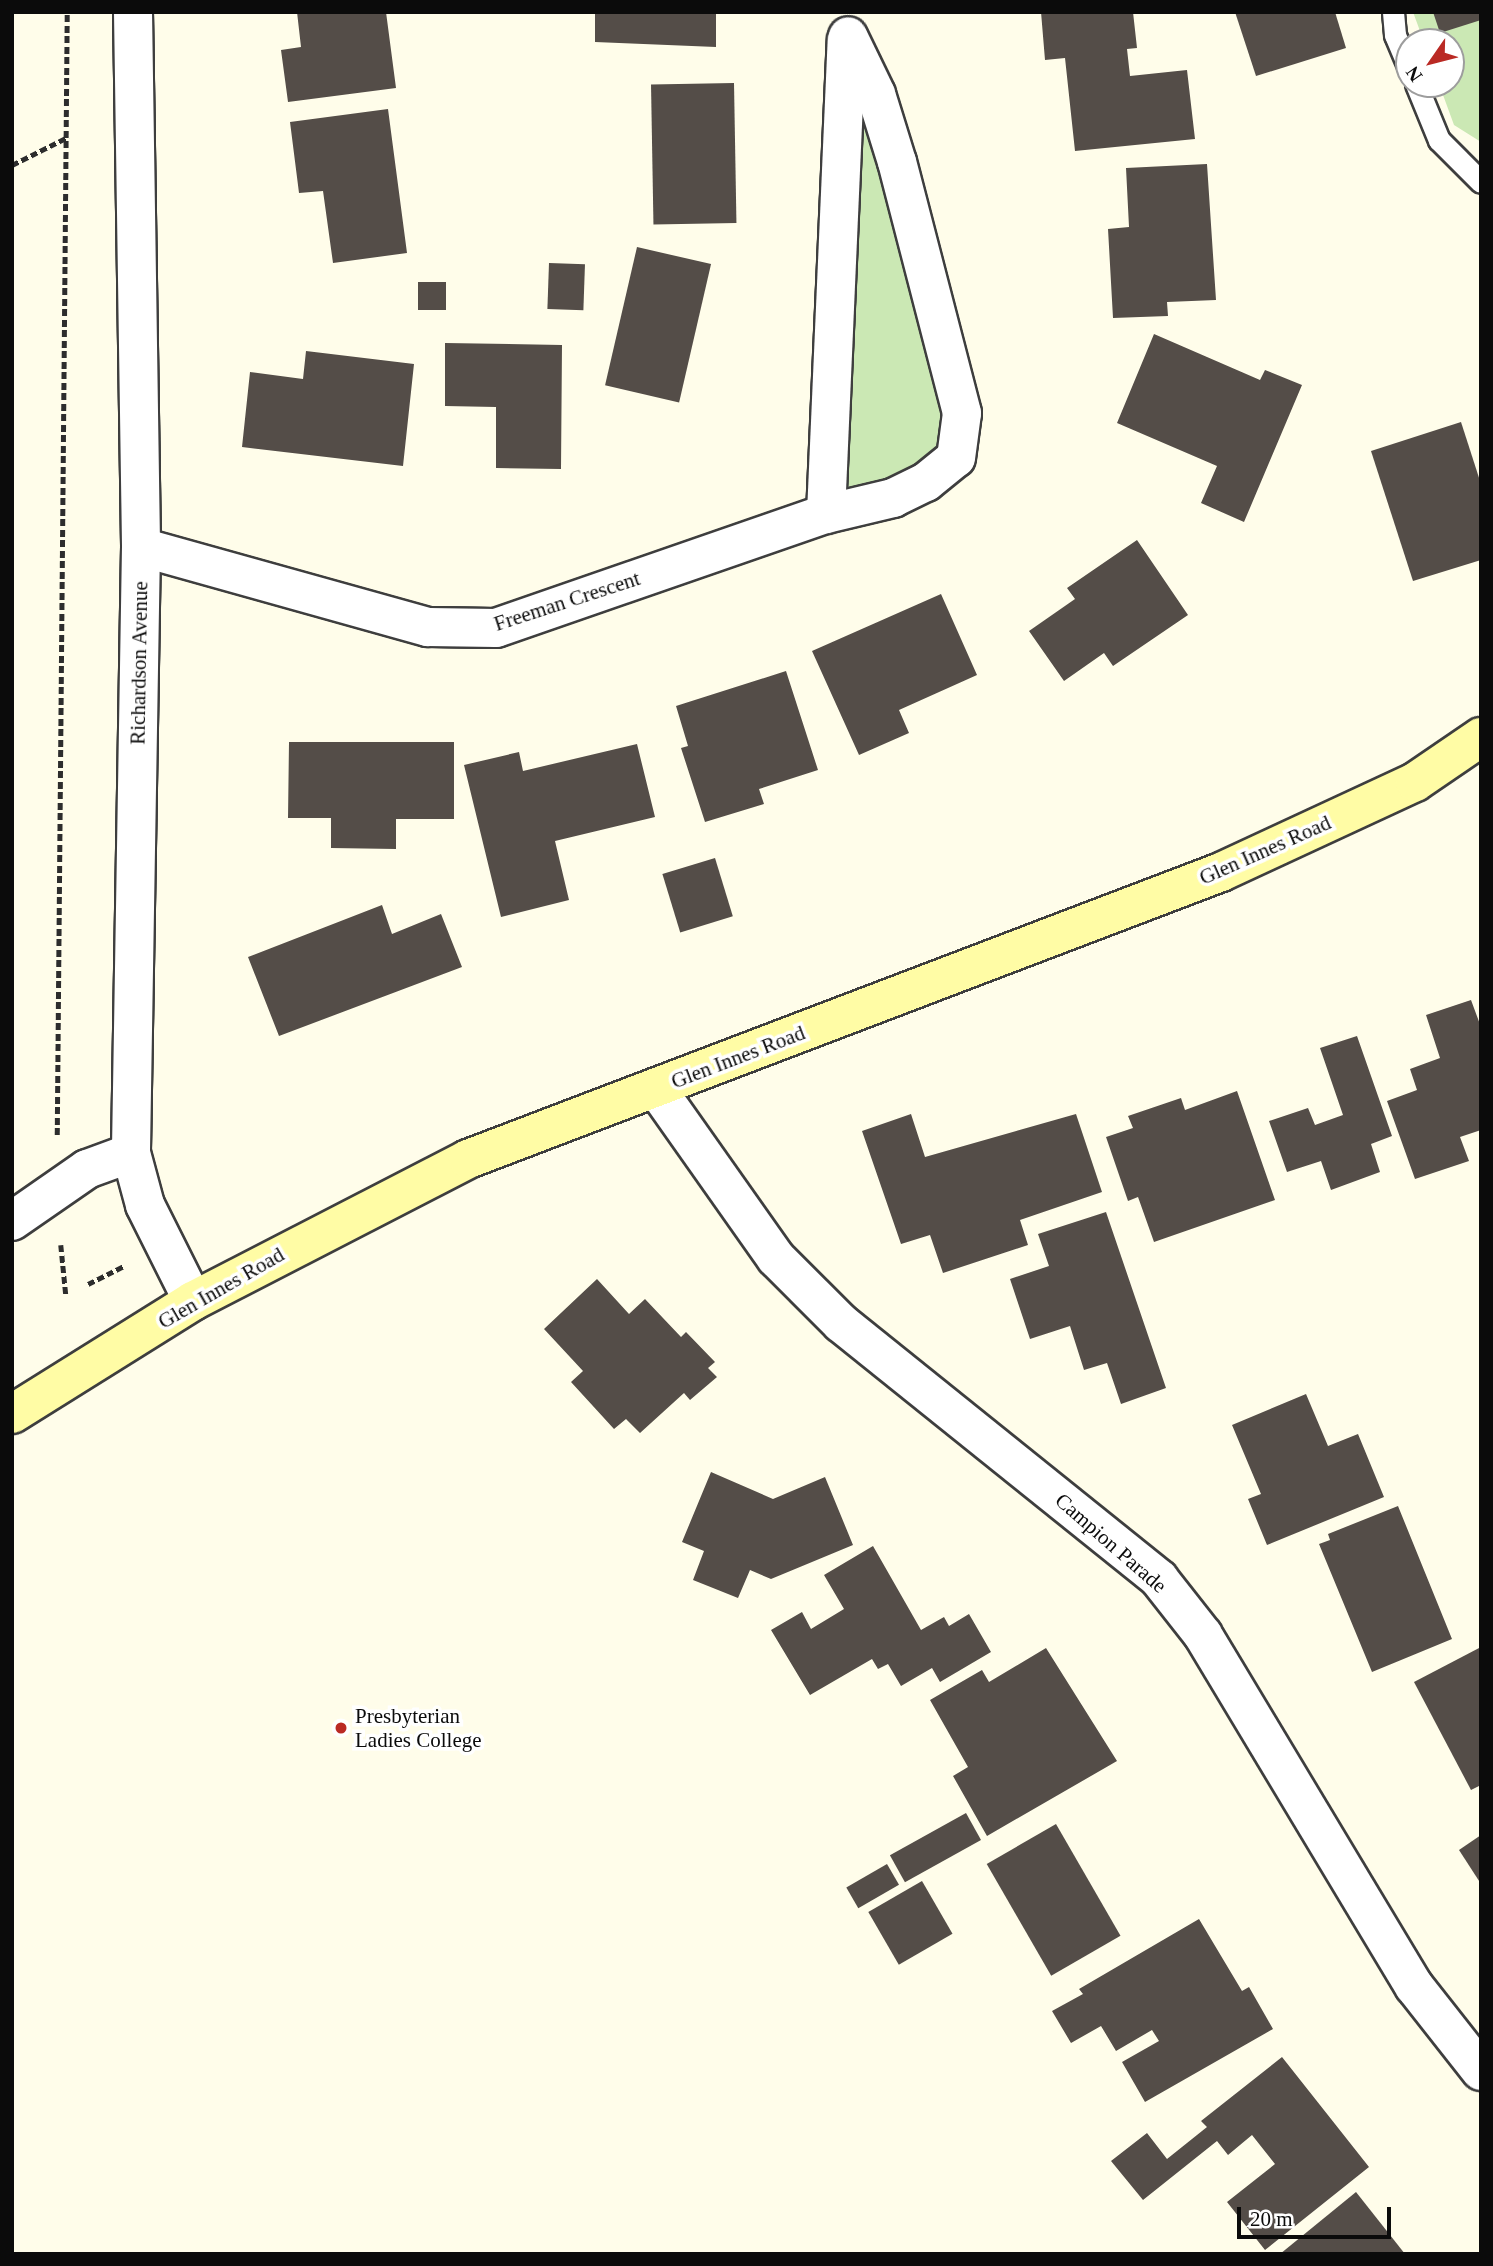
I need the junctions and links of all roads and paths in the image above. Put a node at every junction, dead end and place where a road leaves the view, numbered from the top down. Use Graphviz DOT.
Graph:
graph roads {
  1 [pos="67,12"];
  2 [pos="133,12"];
  3 [pos="1393,12"];
  4 [pos="848,24"];
  5 [pos="1395,35"];
  6 [pos="1422,98"];
  7 [pos="69,137"];
  8 [pos="12,165"];
  9 [pos="1481,182"];
  10 [pos="826,513"];
  11 [pos="141,547"];
  12 [pos="1481,737"];
  13 [pos="656,1088"];
  14 [pos="57,1150"];
  15 [pos="131,1153"];
  16 [pos="12,1221"];
  17 [pos="60,1238"];
  18 [pos="66,1295"];
  19 [pos="194,1301"];
  20 [pos="12,1414"];
  21 [pos="1481,2071"];
  1 -- 7 [label="path"];
  2 -- 11 [label="street, Richardson Avenue"];
  3 -- 5 [label="lane"];
  4 -- 10 [label="street, Freeman Crescent"];
  4 -- 10 [label="street, Freeman Crescent"];
  6 -- 9 [label="lane"];
  7 -- 8 [label="path"];
  7 -- 14 [label="path"];
  10 -- 11 [label="street, Freeman Crescent"];
  11 -- 15 [label="street, Richardson Avenue"];
  12 -- 13 [label="main road, Glen Innes Road"];
  13 -- 19 [label="main road, Glen Innes Road"];
  13 -- 21 [label="street, Campion Parade"];
  15 -- 16 [label="street"];
  15 -- 19 [label="street, Richardson Avenue"];
  17 -- 18 [label="path"];
  19 -- 20 [label="main road, Glen Innes Road"];
}
